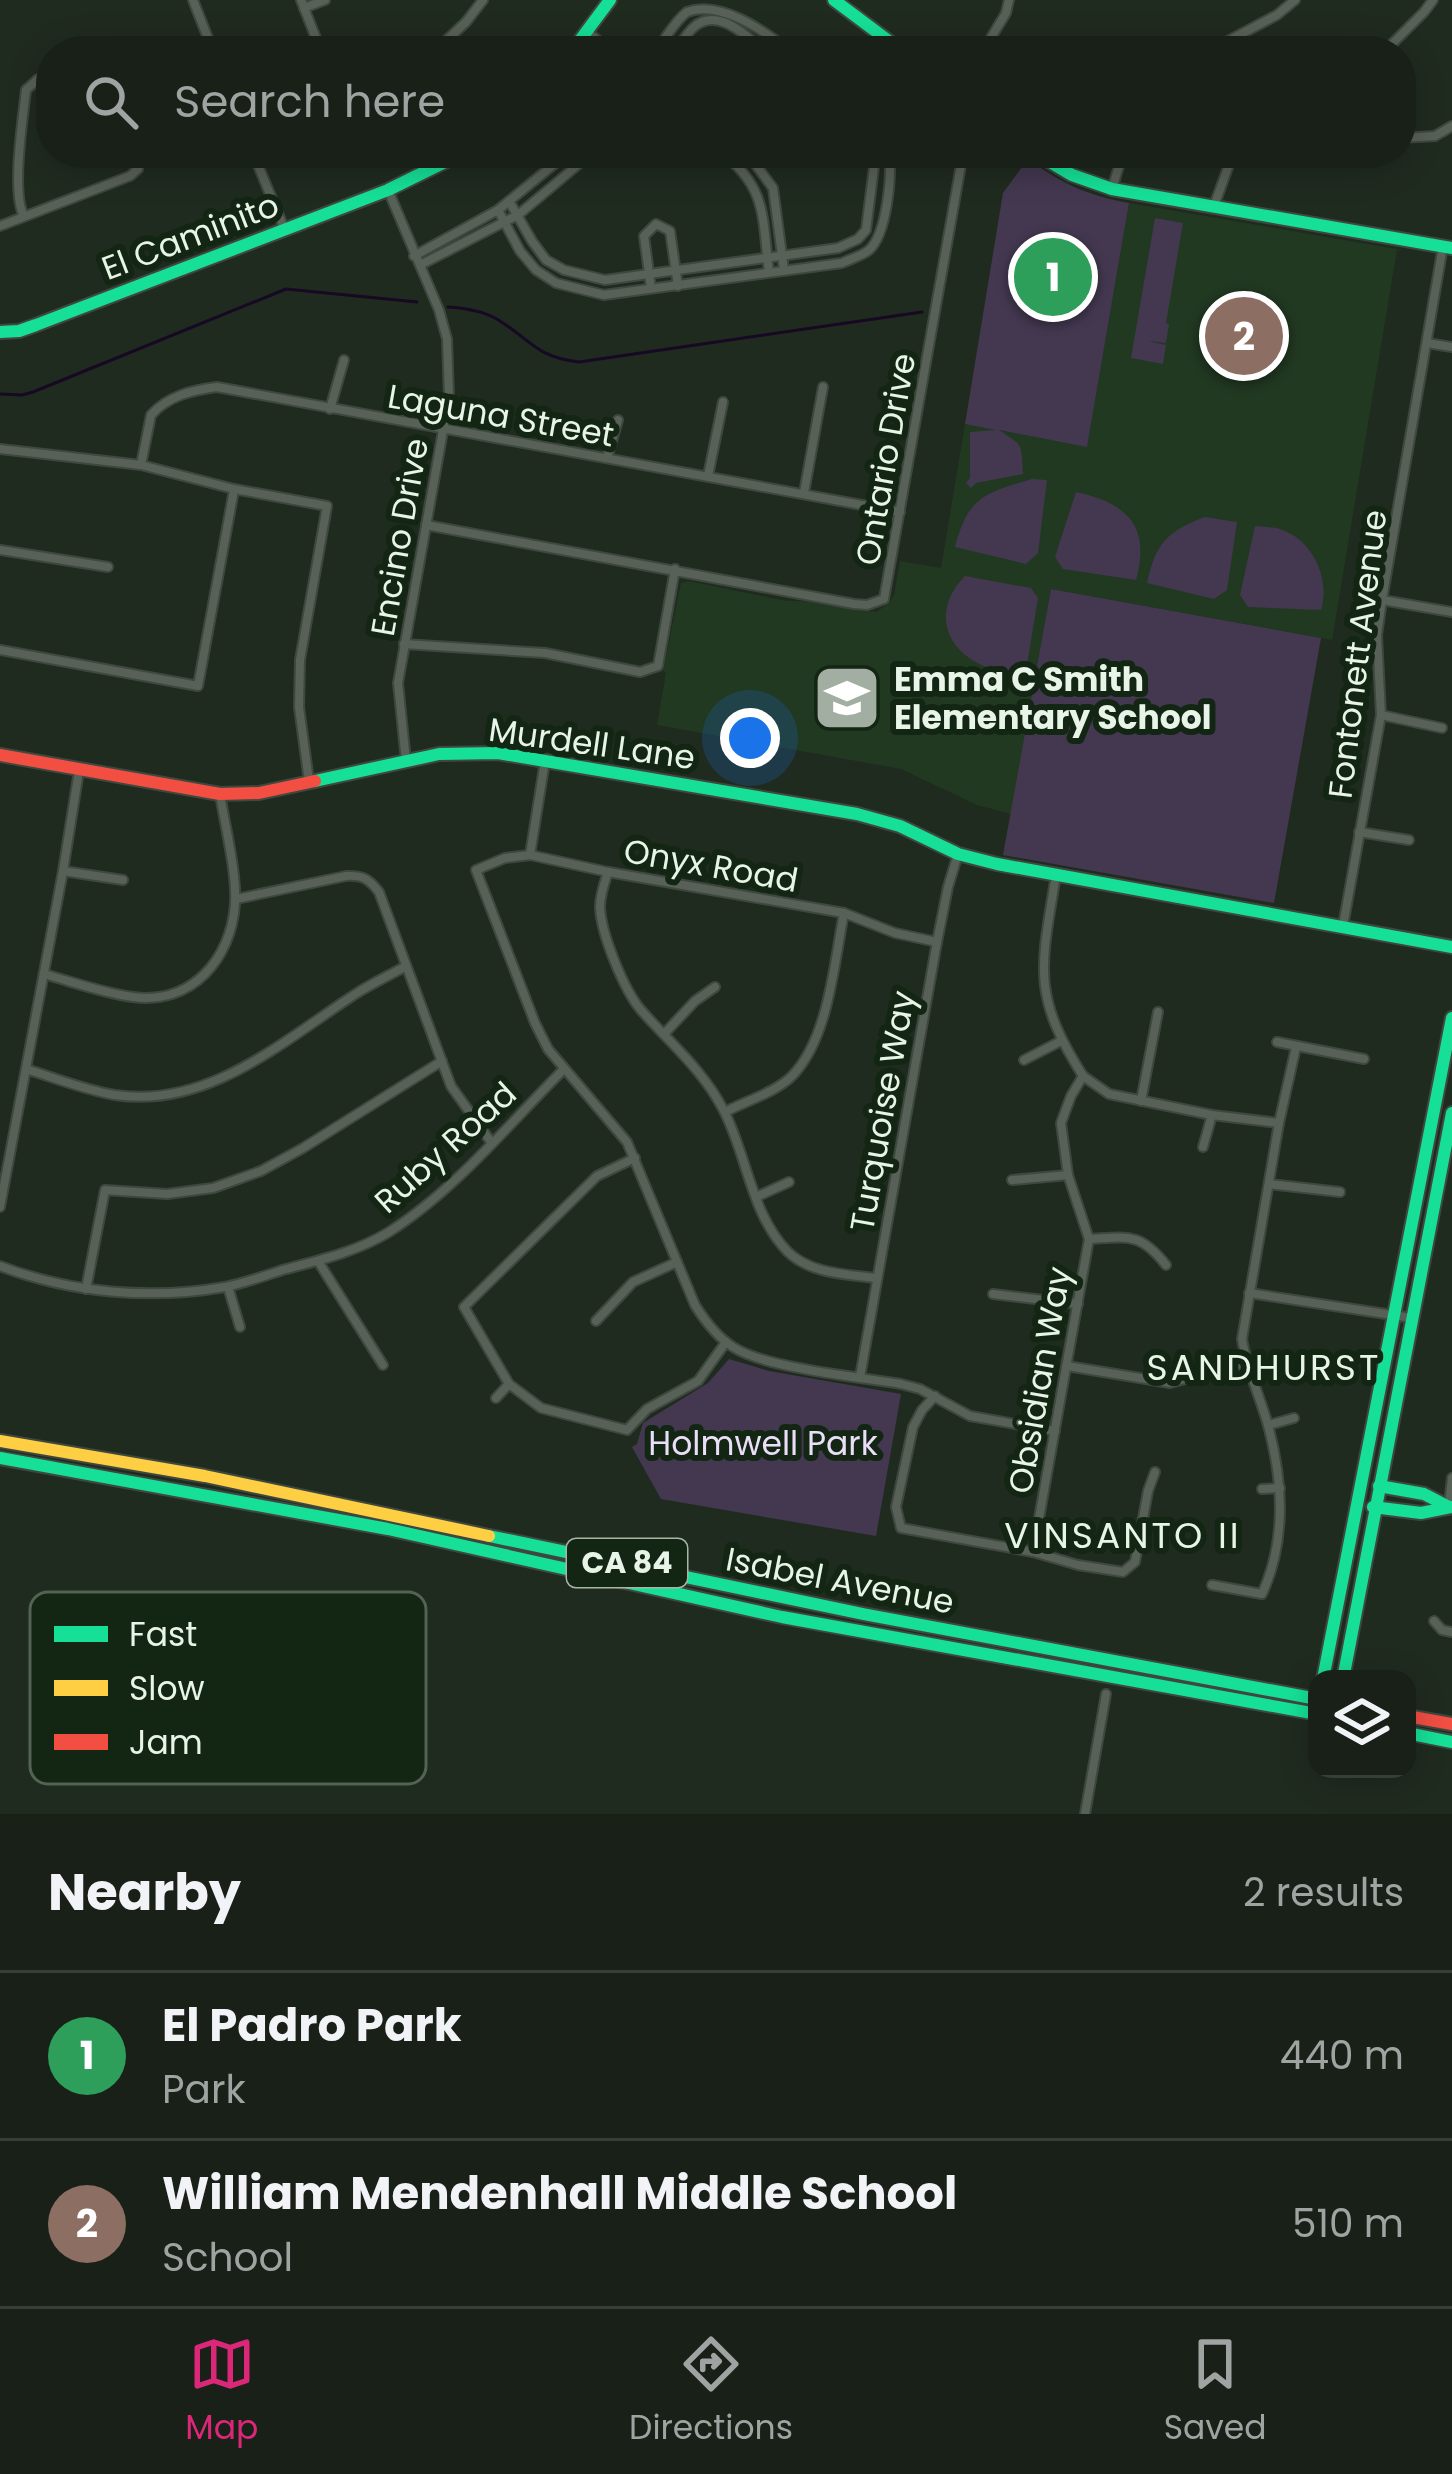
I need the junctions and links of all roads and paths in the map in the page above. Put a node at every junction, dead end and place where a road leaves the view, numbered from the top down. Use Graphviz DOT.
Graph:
graph roads {
  1 [pos="194,0"];
  2 [pos="325,0"];
  3 [pos="483,0"];
  4 [pos="610,0"];
  5 [pos="834,0"];
  6 [pos="1010,0"];
  7 [pos="1295,0"];
  8 [pos="1433,0"];
  9 [pos="303,4"];
  10 [pos="207,36"];
  11 [pos="315,36"];
  12 [pos="451,36"];
  13 [pos="586,36"];
  14 [pos="668,36"];
  15 [pos="687,36"];
  16 [pos="746,36"];
  17 [pos="767,36"];
  18 [pos="882,36"];
  19 [pos="992,36"];
  20 [pos="1237,36"];
  21 [pos="1399,36"];
  22 [pos="36,80"];
  23 [pos="1452,126"];
  24 [pos="1416,137"];
  25 [pos="138,168"];
  26 [pos="259,168"];
  27 [pos="433,168"];
  28 [pos="549,168"];
  29 [pos="574,168"];
  30 [pos="739,168"];
  31 [pos="758,168"];
  32 [pos="874,168"];
  33 [pos="888,168"];
  34 [pos="960,168"];
  35 [pos="1058,168"];
  36 [pos="1118,168"];
  37 [pos="1228,168"];
  38 [pos="1112,189"];
  39 [pos="388,190"];
  40 [pos="872,194"];
  41 [pos="887,196"];
  42 [pos="509,200"];
  43 [pos="1214,207"];
  44 [pos="498,210"];
  45 [pos="24,215"];
  46 [pos="518,215"];
  47 [pos="505,222"];
  48 [pos="0,226"];
  49 [pos="284,228"];
  50 [pos="1447,247"];
  51 [pos="782,255"];
  52 [pos="767,257"];
  53 [pos="417,260"];
  54 [pos="784,270"];
  55 [pos="676,271"];
  56 [pos="770,272"];
  57 [pos="650,274"];
  58 [pos="678,286"];
  59 [pos="652,288"];
  60 [pos="0,332"];
  61 [pos="1427,343"];
  62 [pos="1452,347"];
  63 [pos="344,359"];
  64 [pos="823,387"];
  65 [pos="723,402"];
  66 [pos="330,409"];
  67 [pos="618,420"];
  68 [pos="444,428"];
  69 [pos="0,449"];
  70 [pos="607,458"];
  71 [pos="141,465"];
  72 [pos="708,476"];
  73 [pos="234,489"];
  74 [pos="804,493"];
  75 [pos="900,512"];
  76 [pos="426,525"];
  77 [pos="0,550"];
  78 [pos="108,566"];
  79 [pos="675,569"];
  80 [pos="1382,600"];
  81 [pos="1452,612"];
  82 [pos="404,644"];
  83 [pos="0,650"];
  84 [pos="1381,715"];
  85 [pos="1442,728"];
  86 [pos="0,755"];
  87 [pos="545,759"];
  88 [pos="406,760"];
  89 [pos="79,771"];
  90 [pos="309,782"];
  91 [pos="220,794"];
  92 [pos="1359,832"];
  93 [pos="1409,840"];
  94 [pos="958,854"];
  95 [pos="530,855"];
  96 [pos="63,871"];
  97 [pos="608,872"];
  98 [pos="1056,875"];
  99 [pos="123,880"];
  100 [pos="236,899"];
  101 [pos="844,913"];
  102 [pos="1343,926"];
  103 [pos="937,942"];
  104 [pos="1452,947"];
  105 [pos="406,966"];
  106 [pos="44,974"];
  107 [pos="715,987"];
  108 [pos="1158,1012"];
  109 [pos="1452,1018"];
  110 [pos="665,1033"];
  111 [pos="1061,1041"];
  112 [pos="1277,1042"];
  113 [pos="1296,1047"];
  114 [pos="1364,1059"];
  115 [pos="1024,1060"];
  116 [pos="442,1061"];
  117 [pos="26,1069"];
  118 [pos="563,1070"];
  119 [pos="1083,1076"];
  120 [pos="1141,1101"];
  121 [pos="725,1112"];
  122 [pos="1452,1114"];
  123 [pos="1212,1115"];
  124 [pos="1279,1123"];
  125 [pos="491,1142"];
  126 [pos="1203,1147"];
  127 [pos="635,1158"];
  128 [pos="3,1170"];
  129 [pos="1068,1175"];
  130 [pos="1012,1180"];
  131 [pos="790,1182"];
  132 [pos="1269,1184"];
  133 [pos="1340,1192"];
  134 [pos="756,1197"];
  135 [pos="0,1208"];
  136 [pos="1089,1239"];
  137 [pos="319,1261"];
  138 [pos="676,1262"];
  139 [pos="1166,1265"];
  140 [pos="0,1266"];
  141 [pos="875,1278"];
  142 [pos="228,1287"];
  143 [pos="86,1288"];
  144 [pos="1249,1293"];
  145 [pos="993,1294"];
  146 [pos="1078,1304"];
  147 [pos="1394,1315"];
  148 [pos="1412,1318"];
  149 [pos="596,1321"];
  150 [pos="240,1327"];
  151 [pos="726,1342"];
  152 [pos="1246,1364"];
  153 [pos="383,1365"];
  154 [pos="1067,1366"];
  155 [pos="860,1377"];
  156 [pos="509,1384"];
  157 [pos="934,1396"];
  158 [pos="496,1398"];
  159 [pos="1294,1418"];
  160 [pos="1269,1426"];
  161 [pos="1055,1431"];
  162 [pos="0,1441"];
  163 [pos="0,1458"];
  164 [pos="1155,1472"];
  165 [pos="1452,1478"];
  166 [pos="1362,1483"];
  167 [pos="1380,1486"];
  168 [pos="1280,1488"];
  169 [pos="1262,1490"];
  170 [pos="1358,1504"];
  171 [pos="1450,1507"];
  172 [pos="1376,1508"];
  173 [pos="1033,1552"];
  174 [pos="1212,1585"];
  175 [pos="1434,1622"];
  176 [pos="1452,1632"];
  177 [pos="1325,1670"];
  178 [pos="1344,1670"];
  179 [pos="1106,1694"];
  180 [pos="1308,1697"];
  181 [pos="1308,1710"];
  182 [pos="1416,1718"];
  183 [pos="1452,1724"];
  184 [pos="1416,1735"];
  185 [pos="1449,1741"];
  186 [pos="1084,1814"];
  1 -- 10 [label="street"];
  2 -- 9 [label="street"];
  3 -- 12 [label="street"];
  4 -- 13 [label="main road"];
  5 -- 18 [label="main road"];
  6 -- 19 [label="street"];
  7 -- 20 [label="street"];
  8 -- 21 [label="street"];
  9 -- 11 [label="street"];
  14 -- 17 [label="street"];
  15 -- 16 [label="street"];
  22 -- 45 [label="street"];
  23 -- 24 [label="street"];
  25 -- 45 [label="street"];
  26 -- 49 [label="street"];
  27 -- 39 [label="main road, El Caminito"];
  28 -- 42 [label="street"];
  29 -- 46 [label="street"];
  30 -- 52 [label="street"];
  31 -- 51 [label="street"];
  32 -- 40 [label="street"];
  33 -- 41 [label="street"];
  34 -- 75 [label="street, Ontario Drive"];
  35 -- 38 [label="main road"];
  36 -- 38 [label="street"];
  37 -- 43 [label="street"];
  38 -- 43 [label="main road"];
  39 -- 49 [label="main road, El Caminito"];
  39 -- 53 [label="street, Encino Drive"];
  40 -- 41 [label="street"];
  40 -- 51 [label="street"];
  41 -- 54 [label="street"];
  42 -- 44 [label="street"];
  42 -- 46 [label="street"];
  43 -- 50 [label="main road"];
  44 -- 47 [label="street"];
  44 -- 53 [label="street"];
  45 -- 48 [label="street"];
  46 -- 47 [label="street"];
  46 -- 57 [label="street"];
  47 -- 53 [label="street"];
  47 -- 59 [label="street"];
  49 -- 60 [label="main road, El Caminito"];
  50 -- 61 [label="street, Fontonett Avenue"];
  51 -- 52 [label="street"];
  51 -- 54 [label="street"];
  52 -- 55 [label="street"];
  52 -- 56 [label="street"];
  53 -- 68 [label="street, Encino Drive"];
  54 -- 56 [label="street"];
  55 -- 57 [label="street"];
  55 -- 57 [label="street"];
  55 -- 58 [label="street"];
  56 -- 58 [label="street"];
  57 -- 59 [label="street"];
  58 -- 59 [label="street"];
  61 -- 62 [label="street"];
  61 -- 80 [label="street, Fontonett Avenue"];
  63 -- 66 [label="street"];
  64 -- 74 [label="street"];
  65 -- 72 [label="street"];
  66 -- 68 [label="street, Laguna Street"];
  66 -- 71 [label="street, Laguna Street"];
  67 -- 70 [label="street"];
  68 -- 70 [label="street, Laguna Street"];
  68 -- 76 [label="street, Encino Drive"];
  69 -- 71 [label="street"];
  70 -- 72 [label="street, Laguna Street"];
  71 -- 73 [label="street"];
  72 -- 74 [label="street, Laguna Street"];
  73 -- 83 [label="street"];
  73 -- 90 [label="street"];
  74 -- 75 [label="street, Laguna Street"];
  75 -- 79 [label="street, Ontario Drive"];
  76 -- 79 [label="street, Ontario Drive"];
  76 -- 82 [label="street, Encino Drive"];
  77 -- 78 [label="street"];
  79 -- 82 [label="street"];
  80 -- 81 [label="street"];
  80 -- 84 [label="street, Fontonett Avenue"];
  82 -- 88 [label="street, Encino Drive"];
  84 -- 85 [label="street"];
  84 -- 92 [label="street, Fontonett Avenue"];
  86 -- 89 [label="main road, Murdell Lane"];
  87 -- 88 [label="main road, Murdell Lane"];
  87 -- 94 [label="main road, Murdell Lane"];
  87 -- 95 [label="street"];
  88 -- 90 [label="main road, Murdell Lane"];
  89 -- 91 [label="main road, Murdell Lane"];
  89 -- 96 [label="street"];
  90 -- 91 [label="main road, Murdell Lane"];
  91 -- 100 [label="street"];
  92 -- 93 [label="street"];
  92 -- 102 [label="street, Fontonett Avenue"];
  94 -- 98 [label="main road, Murdell Lane"];
  94 -- 103 [label="street, Turquoise Way"];
  95 -- 97 [label="street, Onyx Road"];
  95 -- 118 [label="street, Onyx Road"];
  96 -- 99 [label="street"];
  96 -- 106 [label="street"];
  97 -- 101 [label="street, Onyx Road"];
  97 -- 110 [label="street"];
  98 -- 102 [label="main road, Murdell Lane"];
  98 -- 111 [label="street"];
  100 -- 105 [label="street"];
  100 -- 106 [label="street"];
  101 -- 103 [label="street, Onyx Road"];
  101 -- 121 [label="street"];
  102 -- 104 [label="main road, Murdell Lane"];
  103 -- 141 [label="street, Turquoise Way"];
  105 -- 116 [label="street"];
  105 -- 117 [label="street"];
  106 -- 117 [label="street"];
  107 -- 110 [label="street"];
  108 -- 120 [label="street"];
  109 -- 147 [label="main road"];
  110 -- 121 [label="street"];
  111 -- 115 [label="street"];
  111 -- 119 [label="street"];
  112 -- 113 [label="street"];
  113 -- 114 [label="street"];
  113 -- 124 [label="street"];
  116 -- 125 [label="street"];
  116 -- 143 [label="street"];
  117 -- 128 [label="street"];
  118 -- 125 [label="street, Ruby Road"];
  118 -- 127 [label="street"];
  119 -- 120 [label="street"];
  119 -- 129 [label="street, Obsidian Way"];
  120 -- 123 [label="street"];
  121 -- 134 [label="street"];
  122 -- 148 [label="main road"];
  123 -- 124 [label="street"];
  123 -- 126 [label="street"];
  124 -- 132 [label="street"];
  125 -- 137 [label="street, Ruby Road"];
  127 -- 138 [label="street"];
  127 -- 156 [label="street"];
  128 -- 135 [label="street"];
  129 -- 130 [label="street"];
  129 -- 136 [label="street, Obsidian Way"];
  131 -- 134 [label="street"];
  132 -- 133 [label="street"];
  132 -- 144 [label="street"];
  134 -- 141 [label="street"];
  136 -- 139 [label="street"];
  136 -- 146 [label="street, Obsidian Way"];
  137 -- 142 [label="street, Ruby Road"];
  137 -- 153 [label="street"];
  138 -- 149 [label="street"];
  138 -- 151 [label="street"];
  140 -- 143 [label="street, Ruby Road"];
  141 -- 155 [label="street, Turquoise Way"];
  142 -- 143 [label="street, Ruby Road"];
  142 -- 150 [label="street"];
  144 -- 147 [label="street"];
  144 -- 152 [label="street"];
  145 -- 146 [label="street"];
  146 -- 154 [label="street, Obsidian Way"];
  147 -- 148 [label="street"];
  147 -- 166 [label="main road"];
  148 -- 167 [label="main road"];
  151 -- 155 [label="street"];
  151 -- 156 [label="street"];
  152 -- 154 [label="street"];
  152 -- 160 [label="street"];
  154 -- 161 [label="street, Obsidian Way"];
  155 -- 157 [label="street"];
  156 -- 158 [label="street"];
  157 -- 161 [label="street"];
  157 -- 173 [label="street"];
  159 -- 160 [label="street"];
  160 -- 168 [label="street"];
  161 -- 173 [label="street, Obsidian Way"];
  162 -- 180 [label="main road, Isabel Avenue / CA 84"];
  163 -- 181 [label="main road, Isabel Avenue"];
  164 -- 173 [label="street"];
  165 -- 171 [label="street"];
  166 -- 167 [label="main road"];
  166 -- 170 [label="main road"];
  167 -- 171 [label="main road"];
  167 -- 172 [label="main road"];
  168 -- 169 [label="street"];
  168 -- 174 [label="street"];
  170 -- 172 [label="main road"];
  170 -- 177 [label="main road"];
  171 -- 172 [label="main road"];
  172 -- 178 [label="main road"];
  175 -- 176 [label="street"];
  179 -- 186 [label="street"];
  182 -- 183 [label="main road"];
  184 -- 185 [label="main road"];
}
